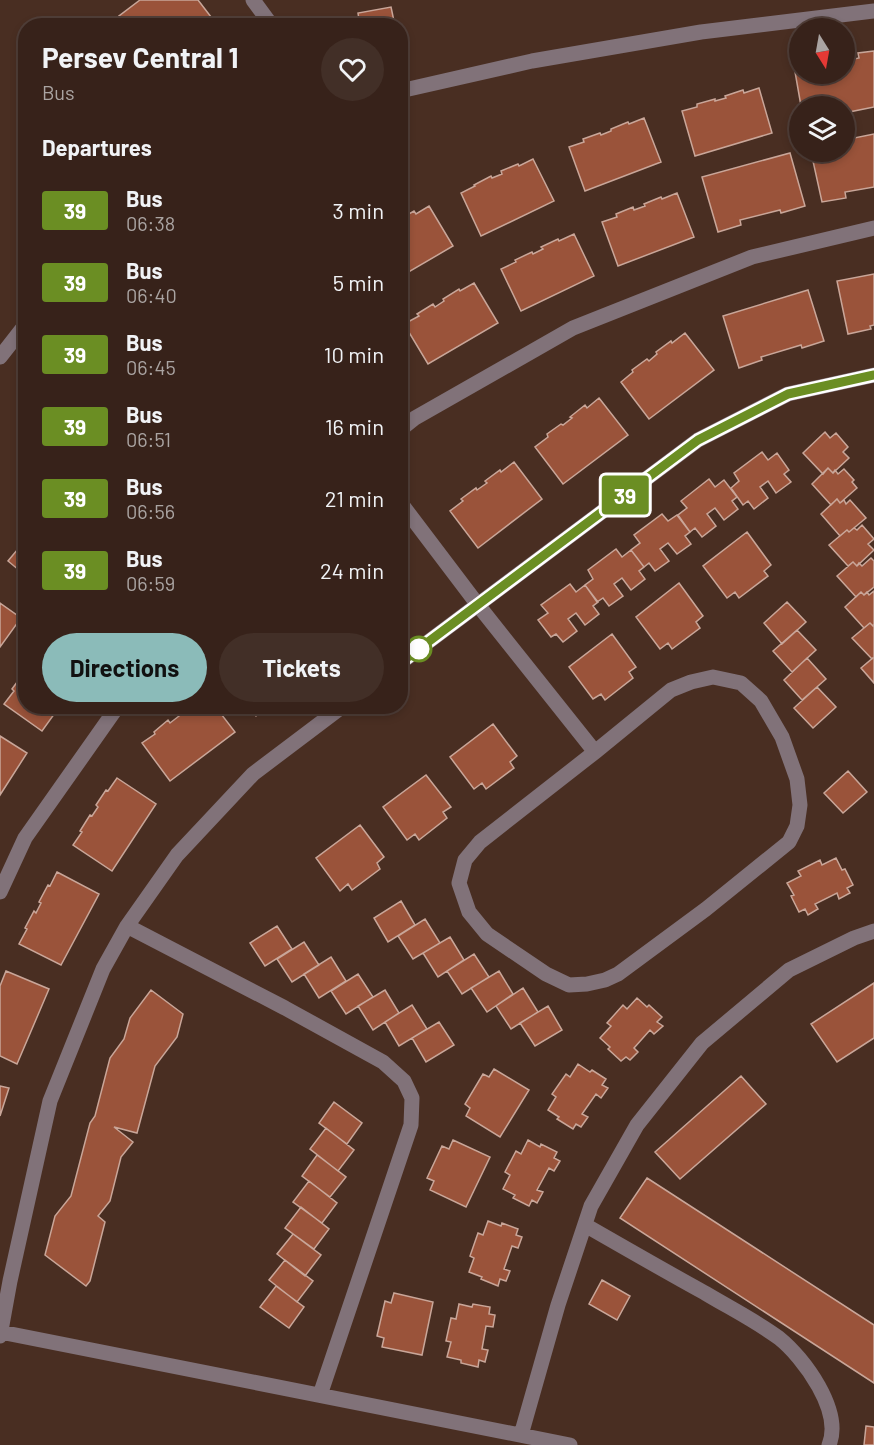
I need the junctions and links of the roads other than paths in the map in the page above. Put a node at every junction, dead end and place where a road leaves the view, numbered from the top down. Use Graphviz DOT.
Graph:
graph roads {
  1 [pos="253,0"];
  2 [pos="874,11"];
  3 [pos="266,18"];
  4 [pos="408,89"];
  5 [pos="874,228"];
  6 [pos="18,334"];
  7 [pos="0,357"];
  8 [pos="874,375"];
  9 [pos="408,423"];
  10 [pos="408,513"];
  11 [pos="478,605"];
  12 [pos="408,657"];
  13 [pos="112,714"];
  14 [pos="332,714"];
  15 [pos="595,752"];
  16 [pos="25,838"];
  17 [pos="0,863"];
  18 [pos="0,892"];
  19 [pos="127,926"];
  20 [pos="874,931"];
  21 [pos="585,1225"];
  22 [pos="0,1334"];
  23 [pos="320,1395"];
  24 [pos="521,1435"];
  25 [pos="570,1445"];
  26 [pos="829,1445"];
  1 -- 3 [label="street"];
  2 -- 4 [label="street"];
  5 -- 9 [label="street"];
  6 -- 7 [label="street"];
  8 -- 11 [label="street"];
  10 -- 11 [label="street"];
  11 -- 12 [label="street"];
  11 -- 15 [label="street"];
  13 -- 16 [label="street"];
  14 -- 19 [label="street"];
  15 -- 15 [label="street"];
  16 -- 17 [label="street"];
  16 -- 18 [label="street"];
  19 -- 22 [label="street"];
  19 -- 23 [label="street"];
  20 -- 21 [label="street"];
  21 -- 24 [label="street"];
  21 -- 26 [label="street"];
  22 -- 23 [label="street"];
  23 -- 24 [label="street"];
  24 -- 25 [label="street"];
}
